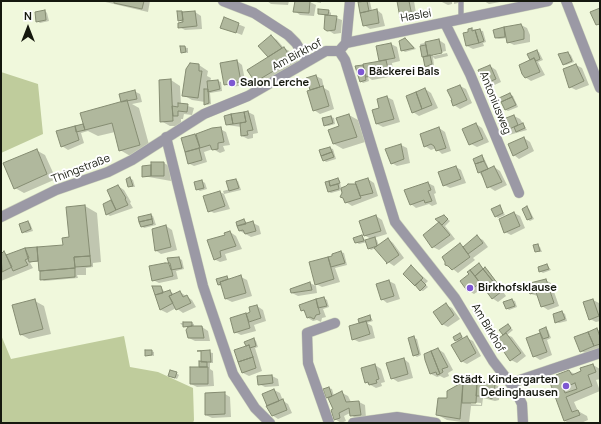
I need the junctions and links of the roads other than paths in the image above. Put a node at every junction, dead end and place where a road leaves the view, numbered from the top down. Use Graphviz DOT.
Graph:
graph roads {
  1 [pos="223,1"];
  2 [pos="350,1"];
  3 [pos="461,1"];
  4 [pos="548,1"];
  5 [pos="566,1"];
  6 [pos="461,20"];
  7 [pos="444,23"];
  8 [pos="342,47"];
  9 [pos="307,61"];
  10 [pos="600,88"];
  11 [pos="166,137"];
  12 [pos="519,193"];
  13 [pos="1,217"];
  14 [pos="335,323"];
  15 [pos="600,353"];
  16 [pos="510,383"];
  17 [pos="270,423"];
  18 [pos="329,423"];
  19 [pos="353,423"];
  20 [pos="436,423"];
  21 [pos="524,423"];
  1 -- 9 [label="street"];
  2 -- 8 [label="street"];
  3 -- 6 [label="lane"];
  4 -- 6 [label="street, Haslei"];
  5 -- 10 [label="street"];
  6 -- 7 [label="street, Haslei"];
  7 -- 8 [label="street, Haslei"];
  7 -- 12 [label="street, Antoniusweg"];
  8 -- 9 [label="street, Am Birkhof"];
  8 -- 16 [label="street, Am Birkhof"];
  9 -- 11 [label="street, Am Birkhof"];
  11 -- 13 [label="street, Thingstraße"];
  11 -- 17 [label="street"];
  14 -- 18 [label="street"];
  15 -- 16 [label="street"];
  16 -- 21 [label="street, Am Birkhof"];
  19 -- 20 [label="street"];
}
